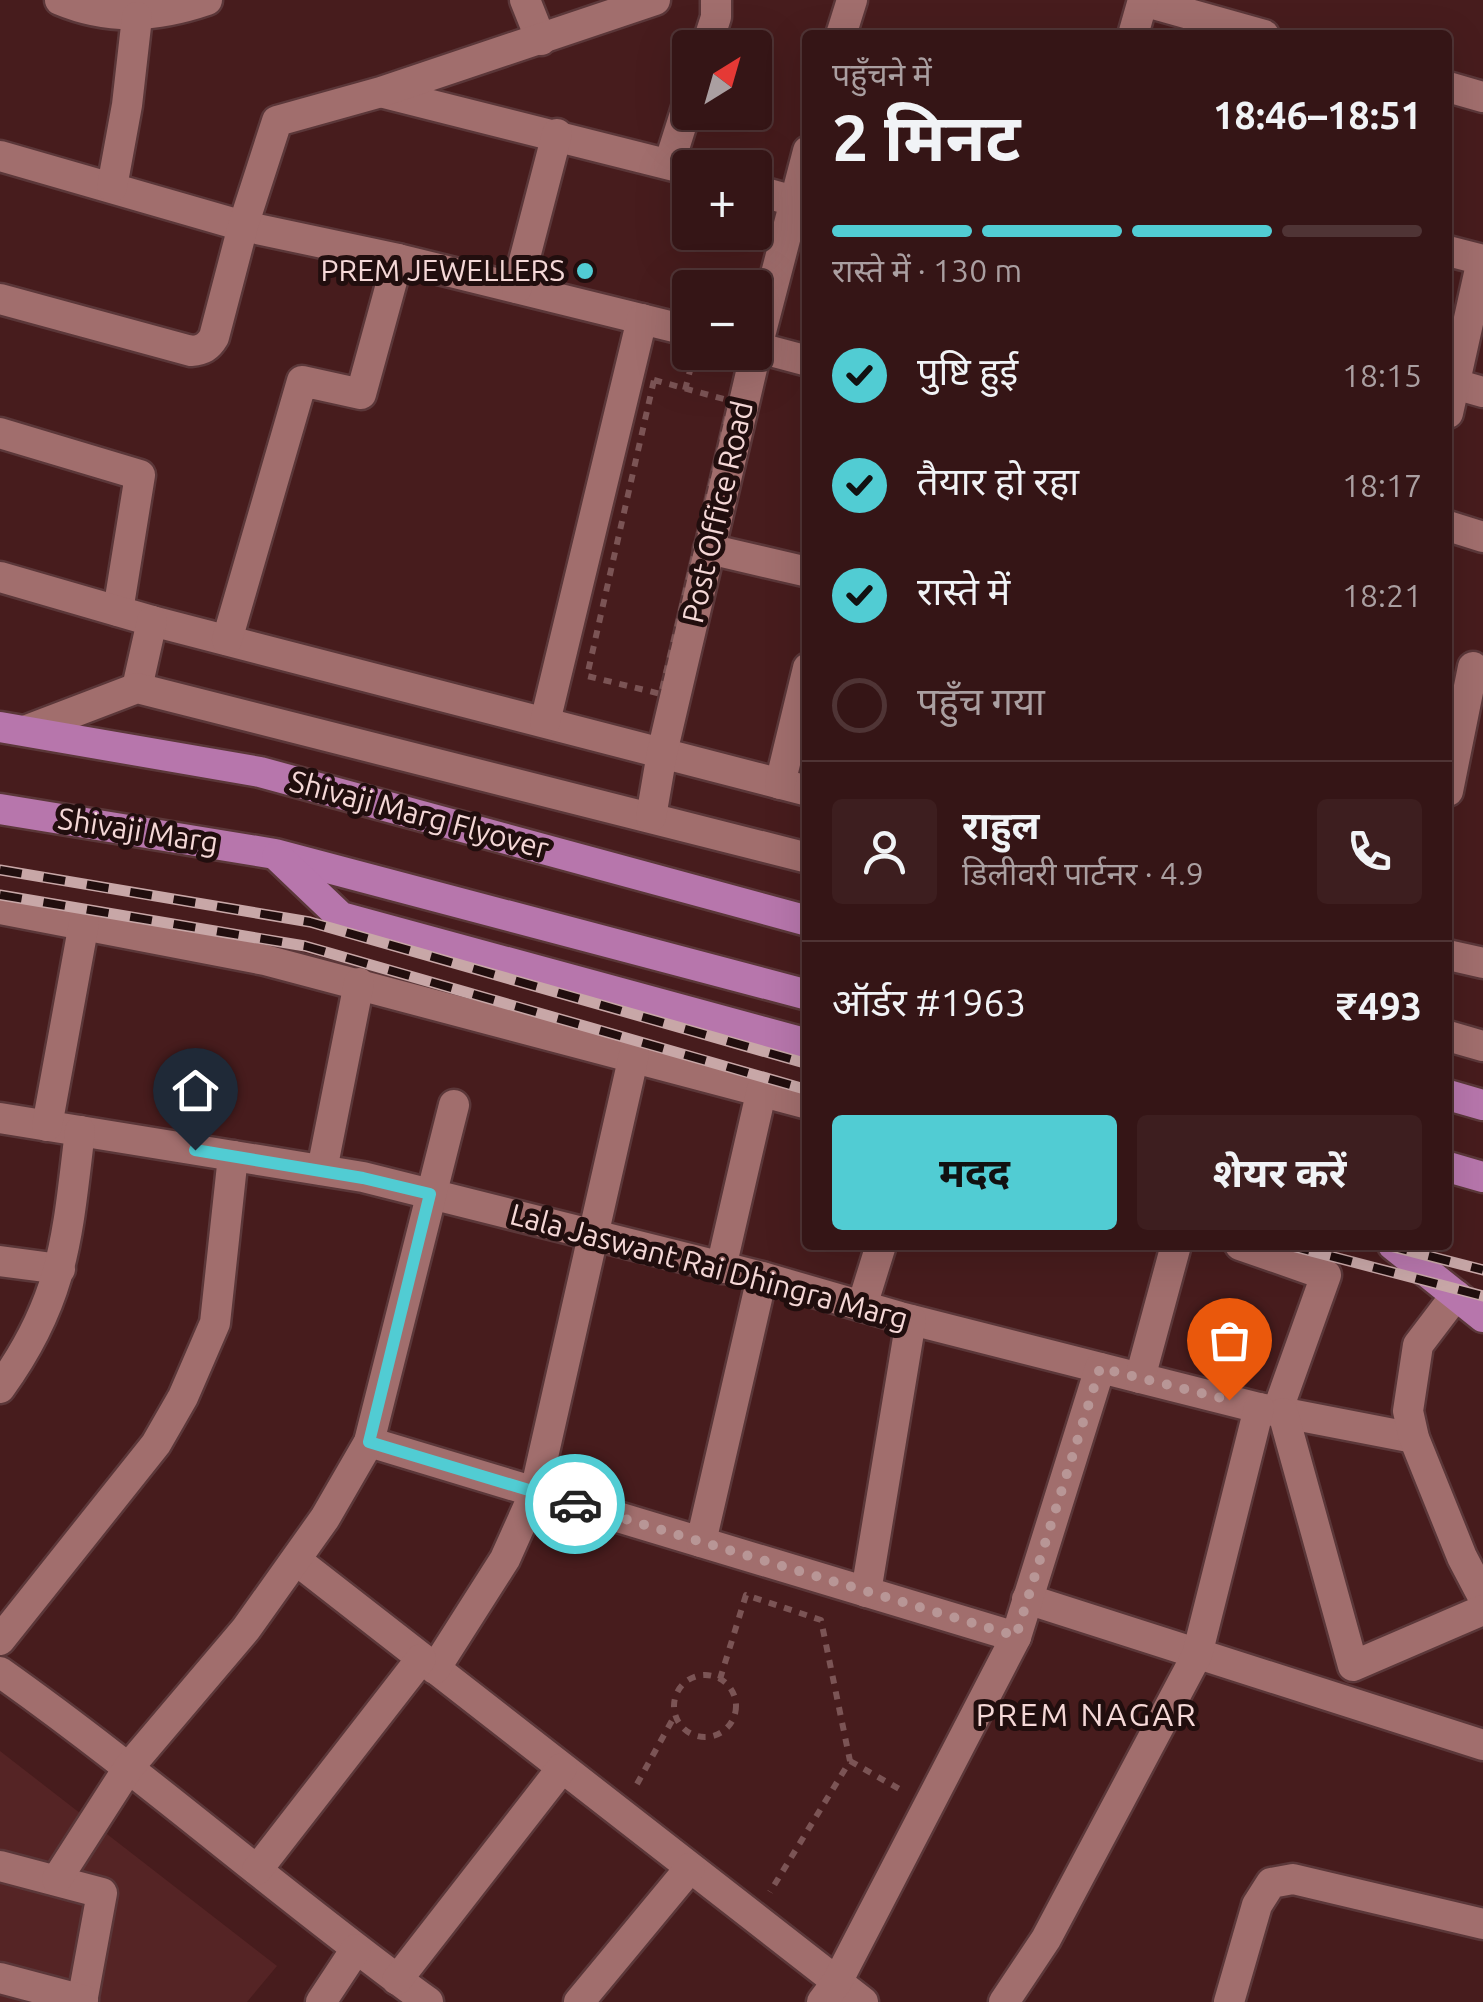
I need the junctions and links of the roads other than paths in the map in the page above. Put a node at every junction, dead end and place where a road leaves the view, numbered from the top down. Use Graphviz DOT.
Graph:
graph roads {
  1 [pos="60,0"];
  2 [pos="207,0"];
  3 [pos="525,0"];
  4 [pos="654,0"];
  5 [pos="716,0"];
  6 [pos="852,0"];
  7 [pos="1143,1"];
  8 [pos="137,16"];
  9 [pos="712,30"];
  10 [pos="843,30"];
  11 [pos="1134,30"];
  12 [pos="1246,30"];
  13 [pos="540,40"];
  14 [pos="1452,88"];
  15 [pos="381,92"];
  16 [pos="1483,97"];
  17 [pos="557,134"];
  18 [pos="2,165"];
  19 [pos="672,165"];
  20 [pos="112,187"];
  21 [pos="772,195"];
  22 [pos="800,203"];
  23 [pos="243,226"];
  24 [pos="1452,252"];
  25 [pos="398,259"];
  26 [pos="1482,260"];
  27 [pos="517,288"];
  28 [pos="772,295"];
  29 [pos="0,299"];
  30 [pos="642,318"];
  31 [pos="672,326"];
  32 [pos="772,351"];
  33 [pos="802,359"];
  34 [pos="751,370"];
  35 [pos="1458,393"];
  36 [pos="0,433"];
  37 [pos="1452,527"];
  38 [pos="1483,536"];
  39 [pos="710,550"];
  40 [pos="802,571"];
  41 [pos="0,577"];
  42 [pos="118,611"];
  43 [pos="152,620"];
  44 [pos="227,640"];
  45 [pos="1468,666"];
  46 [pos="137,688"];
  47 [pos="802,719"];
  48 [pos="545,722"];
  49 [pos="13,728"];
  50 [pos="662,753"];
  51 [pos="1452,766"];
  52 [pos="794,787"];
  53 [pos="0,809"];
  54 [pos="650,816"];
  55 [pos="275,854"];
  56 [pos="802,856"];
  57 [pos="0,909"];
  58 [pos="802,919"];
  59 [pos="84,922"];
  60 [pos="1452,956"];
  61 [pos="1483,963"];
  62 [pos="359,983"];
  63 [pos="802,993"];
  64 [pos="1452,1037"];
  65 [pos="802,1042"];
  66 [pos="1483,1046"];
  67 [pos="634,1056"];
  68 [pos="762,1089"];
  69 [pos="1452,1096"];
  70 [pos="802,1102"];
  71 [pos="1483,1104"];
  72 [pos="454,1105"];
  73 [pos="0,1118"];
  74 [pos="47,1126"];
  75 [pos="80,1131"];
  76 [pos="233,1156"];
  77 [pos="1452,1168"];
  78 [pos="322,1170"];
  79 [pos="1483,1177"];
  80 [pos="430,1194"];
  81 [pos="591,1235"];
  82 [pos="879,1250"];
  83 [pos="1175,1250"];
  84 [pos="1254,1250"];
  85 [pos="1400,1250"];
  86 [pos="0,1261"];
  87 [pos="722,1268"];
  88 [pos="60,1269"];
  89 [pos="762,1278"];
  90 [pos="1456,1296"];
  91 [pos="862,1306"];
  92 [pos="1483,1318"];
  93 [pos="911,1320"];
  94 [pos="1100,1368"];
  95 [pos="1140,1378"];
  96 [pos="0,1388"];
  97 [pos="1273,1410"];
  98 [pos="1414,1438"];
  99 [pos="369,1442"];
  100 [pos="535,1492"];
  101 [pos="701,1542"];
  102 [pos="296,1560"];
  103 [pos="866,1592"];
  104 [pos="1483,1597"];
  105 [pos="1027,1599"];
  106 [pos="1483,1610"];
  107 [pos="1016,1636"];
  108 [pos="0,1640"];
  109 [pos="1196,1655"];
  110 [pos="428,1664"];
  111 [pos="0,1672"];
  112 [pos="1483,1745"];
  113 [pos="130,1767"];
  114 [pos="562,1768"];
  115 [pos="0,1866"];
  116 [pos="690,1868"];
  117 [pos="257,1870"];
  118 [pos="57,1879"];
  119 [pos="1483,1924"];
  120 [pos="356,1949"];
  121 [pos="0,1978"];
  122 [pos="398,1980"];
  123 [pos="830,1992"];
  124 [pos="1239,1999"];
  125 [pos="83,2001"];
  126 [pos="321,2002"];
  127 [pos="428,2002"];
  128 [pos="579,2002"];
  129 [pos="863,2002"];
  130 [pos="1004,2002"];
  1 -- 8 [label="street"];
  2 -- 8 [label="street"];
  3 -- 13 [label="street"];
  4 -- 13 [label="street"];
  5 -- 9 [label="street"];
  6 -- 10 [label="street"];
  7 -- 11 [label="street"];
  7 -- 12 [label="street"];
  8 -- 20 [label="street"];
  13 -- 15 [label="street"];
  14 -- 16 [label="street"];
  15 -- 17 [label="street"];
  15 -- 23 [label="street"];
  17 -- 19 [label="street"];
  17 -- 27 [label="street"];
  18 -- 20 [label="street"];
  20 -- 23 [label="street"];
  21 -- 22 [label="street"];
  22 -- 28 [label="street, Post Office Road"];
  23 -- 25 [label="street"];
  23 -- 29 [label="street"];
  24 -- 26 [label="street"];
  25 -- 27 [label="street"];
  25 -- 44 [label="street"];
  26 -- 35 [label="street"];
  27 -- 30 [label="street"];
  30 -- 31 [label="street"];
  30 -- 48 [label="street"];
  32 -- 33 [label="street"];
  34 -- 39 [label="street, Post Office Road"];
  36 -- 42 [label="street"];
  37 -- 38 [label="street"];
  39 -- 40 [label="street"];
  39 -- 50 [label="street, Post Office Road"];
  41 -- 42 [label="street"];
  42 -- 43 [label="street"];
  43 -- 44 [label="street"];
  43 -- 46 [label="street"];
  44 -- 48 [label="street"];
  45 -- 51 [label="street"];
  46 -- 49 [label="street"];
  46 -- 54 [label="street"];
  47 -- 52 [label="street"];
  48 -- 50 [label="street"];
  49 -- 58 [label="main road, Shivaji Marg Flyover"];
  50 -- 52 [label="street"];
  50 -- 54 [label="street, Post Office Road"];
  53 -- 55 [label="main road, Shivaji Marg"];
  54 -- 56 [label="street"];
  55 -- 63 [label="main road"];
  55 -- 65 [label="main road"];
  57 -- 59 [label="street"];
  59 -- 62 [label="street"];
  59 -- 74 [label="street"];
  60 -- 61 [label="street"];
  62 -- 67 [label="street"];
  62 -- 78 [label="street"];
  64 -- 66 [label="street"];
  67 -- 68 [label="street"];
  67 -- 81 [label="street"];
  68 -- 70 [label="street"];
  68 -- 87 [label="street"];
  69 -- 71 [label="main road"];
  72 -- 80 [label="street"];
  73 -- 74 [label="street, Lala Jaswant Rai Dhingra Marg"];
  74 -- 75 [label="street, Lala Jaswant Rai Dhingra Marg"];
  75 -- 76 [label="street, Lala Jaswant Rai Dhingra Marg"];
  75 -- 88 [label="street"];
  76 -- 78 [label="street, Lala Jaswant Rai Dhingra Marg"];
  76 -- 108 [label="street"];
  77 -- 79 [label="main road"];
  78 -- 80 [label="street, Lala Jaswant Rai Dhingra Marg"];
  80 -- 81 [label="street, Lala Jaswant Rai Dhingra Marg"];
  80 -- 99 [label="street"];
  81 -- 87 [label="street, Lala Jaswant Rai Dhingra Marg"];
  81 -- 100 [label="street"];
  82 -- 91 [label="street"];
  83 -- 95 [label="street"];
  84 -- 97 [label="street"];
  85 -- 90 [label="main road"];
  86 -- 88 [label="street"];
  87 -- 89 [label="street, Lala Jaswant Rai Dhingra Marg"];
  88 -- 96 [label="street"];
  89 -- 91 [label="street, Lala Jaswant Rai Dhingra Marg"];
  89 -- 101 [label="street"];
  90 -- 92 [label="main road"];
  90 -- 98 [label="street"];
  91 -- 93 [label="street, Lala Jaswant Rai Dhingra Marg"];
  93 -- 94 [label="street, Lala Jaswant Rai Dhingra Marg"];
  93 -- 103 [label="street"];
  94 -- 95 [label="street, Lala Jaswant Rai Dhingra Marg"];
  94 -- 105 [label="street"];
  95 -- 97 [label="street, Lala Jaswant Rai Dhingra Marg"];
  97 -- 98 [label="street, Lala Jaswant Rai Dhingra Marg"];
  97 -- 106 [label="street"];
  97 -- 109 [label="street"];
  98 -- 104 [label="street"];
  99 -- 100 [label="street"];
  99 -- 102 [label="street"];
  100 -- 101 [label="street"];
  100 -- 110 [label="street"];
  101 -- 103 [label="street"];
  102 -- 110 [label="street"];
  102 -- 113 [label="street"];
  103 -- 107 [label="street"];
  105 -- 107 [label="street"];
  105 -- 109 [label="street"];
  107 -- 123 [label="street"];
  109 -- 112 [label="street"];
  109 -- 130 [label="street"];
  110 -- 114 [label="street"];
  110 -- 117 [label="street"];
  111 -- 113 [label="street"];
  113 -- 117 [label="street"];
  113 -- 118 [label="street"];
  114 -- 116 [label="street"];
  114 -- 122 [label="street"];
  115 -- 118 [label="street"];
  116 -- 123 [label="street"];
  116 -- 128 [label="street"];
  117 -- 120 [label="street"];
  118 -- 125 [label="street"];
  119 -- 124 [label="street"];
  120 -- 122 [label="street"];
  120 -- 126 [label="street"];
  121 -- 125 [label="street"];
  122 -- 127 [label="street"];
  123 -- 129 [label="street"];
}
